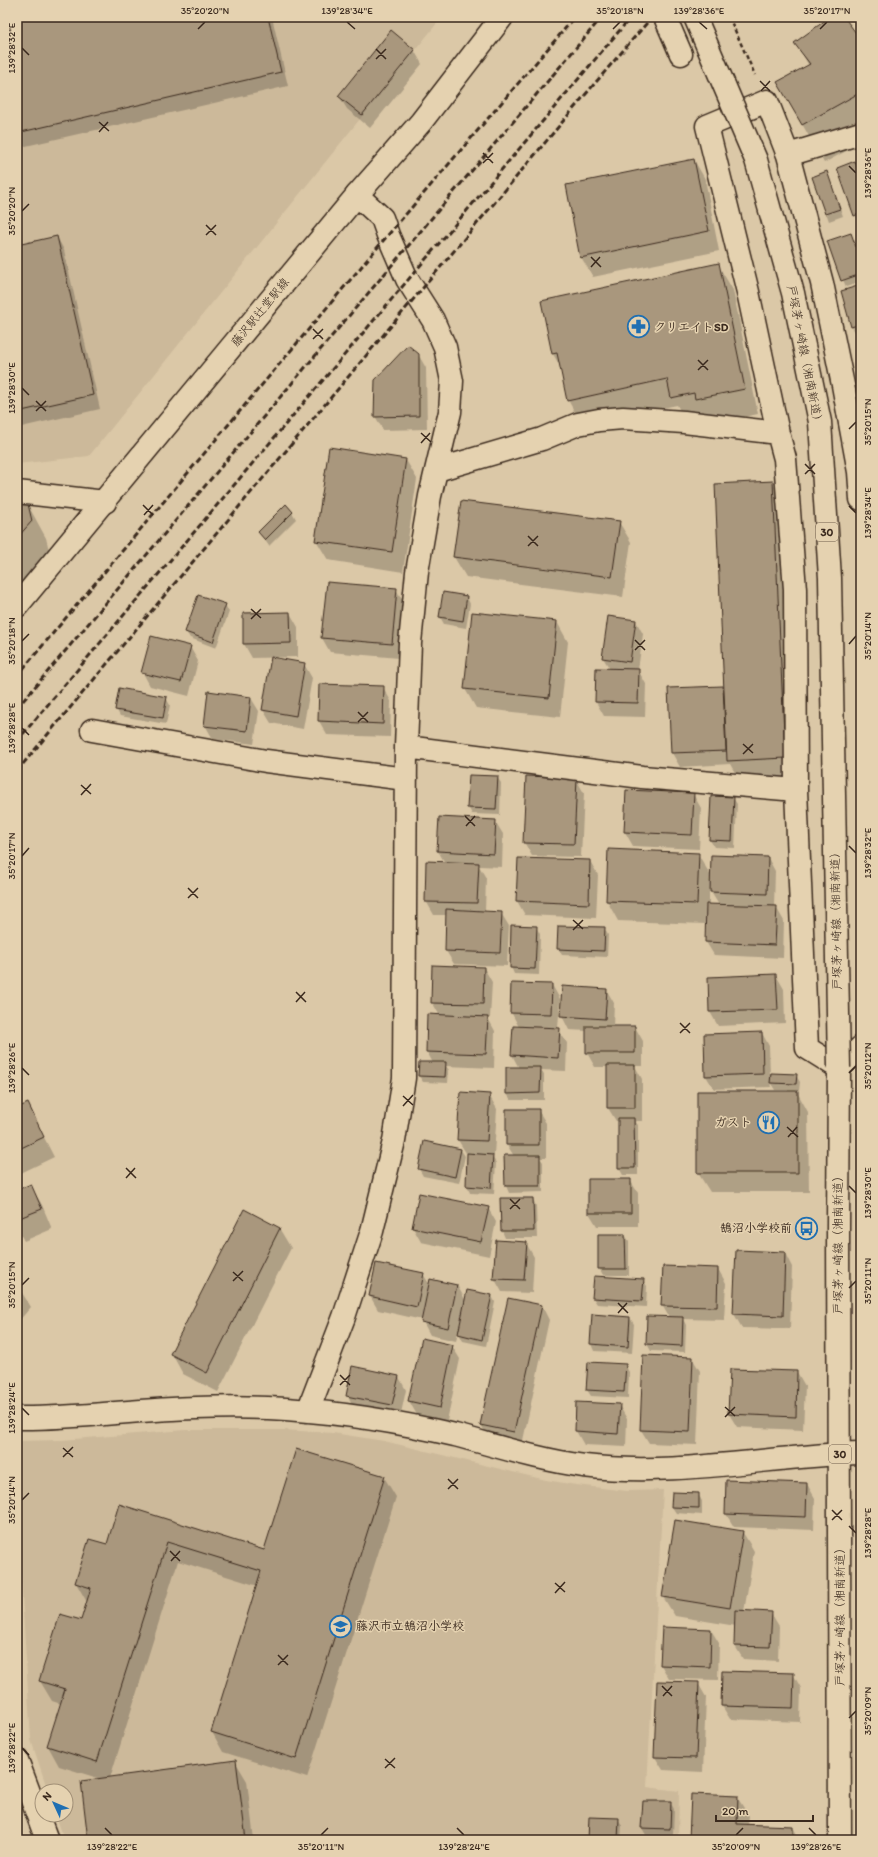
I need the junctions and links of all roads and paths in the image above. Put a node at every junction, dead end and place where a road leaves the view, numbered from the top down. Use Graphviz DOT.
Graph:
graph roads {
  1 [pos="502,17"];
  2 [pos="665,17"];
  3 [pos="695,17"];
  4 [pos="729,17"];
  5 [pos="682,54"];
  6 [pos="767,101"];
  7 [pos="861,133"];
  8 [pos="788,155"];
  9 [pos="357,195"];
  10 [pos="778,433"];
  11 [pos="437,470"];
  12 [pos="860,472"];
  13 [pos="17,492"];
  14 [pos="861,499"];
  15 [pos="105,502"];
  16 [pos="17,606"];
  17 [pos="92,730"];
  18 [pos="406,747"];
  19 [pos="406,779"];
  20 [pos="796,790"];
  21 [pos="861,1047"];
  22 [pos="840,1068"];
  23 [pos="308,1411"];
  24 [pos="17,1418"];
  25 [pos="840,1453"];
  26 [pos="861,1453"];
  27 [pos="17,1760"];
  28 [pos="47,1840"];
  29 [pos="840,1840"];
  1 -- 9 [label="street, 藤沢駅辻堂駅線"];
  2 -- 5 [label="street"];
  3 -- 22 [label="street, 戸塚茅ヶ崎線（湘南新道） / 30, bridge"];
  4 -- 6 [label="path"];
  6 -- 8 [label="street"];
  6 -- 10 [label="street"];
  7 -- 8 [label="street"];
  8 -- 12 [label="street"];
  9 -- 11 [label="street"];
  9 -- 15 [label="street, 藤沢駅辻堂駅線"];
  10 -- 11 [label="street"];
  10 -- 20 [label="street"];
  11 -- 18 [label="street"];
  12 -- 14 [label="street"];
  13 -- 15 [label="street"];
  15 -- 16 [label="street, 藤沢駅辻堂駅線"];
  17 -- 19 [label="street"];
  18 -- 19 [label="street"];
  18 -- 20 [label="street"];
  19 -- 23 [label="street"];
  20 -- 22 [label="street"];
  21 -- 22 [label="street"];
  22 -- 25 [label="street, 戸塚茅ヶ崎線（湘南新道） / 30"];
  23 -- 24 [label="street"];
  23 -- 25 [label="street"];
  25 -- 26 [label="street"];
  25 -- 29 [label="street, 戸塚茅ヶ崎線（湘南新道） / 30"];
  27 -- 28 [label="street"];
}
